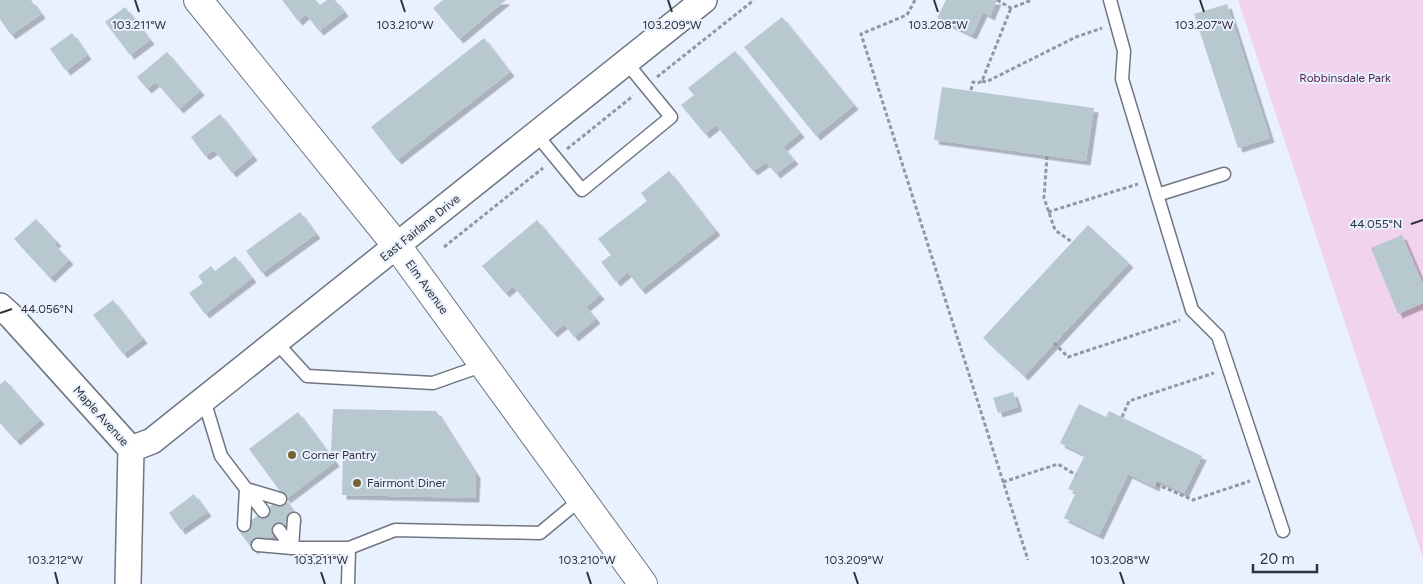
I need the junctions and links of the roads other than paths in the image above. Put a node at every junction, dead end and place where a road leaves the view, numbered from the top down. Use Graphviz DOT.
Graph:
graph roads {
  1 [pos="198,0"];
  2 [pos="704,0"];
  3 [pos="1110,0"];
  4 [pos="626,62"];
  5 [pos="536,134"];
  6 [pos="1224,174"];
  7 [pos="1157,195"];
  8 [pos="397,246"];
  9 [pos="0,306"];
  10 [pos="276,342"];
  11 [pos="484,365"];
  12 [pos="204,400"];
  13 [pos="131,449"];
  14 [pos="246,489"];
  15 [pos="280,499"];
  16 [pos="581,499"];
  17 [pos="263,511"];
  18 [pos="294,519"];
  19 [pos="244,525"];
  20 [pos="279,530"];
  21 [pos="1283,530"];
  22 [pos="258,545"];
  23 [pos="292,548"];
  24 [pos="349,548"];
  25 [pos="128,584"];
  26 [pos="348,584"];
  27 [pos="643,584"];
  1 -- 8 [label="street, Elm Avenue"];
  2 -- 4 [label="street, East Fairlane Drive"];
  3 -- 7 [label="lane"];
  4 -- 5 [label="street, East Fairlane Drive"];
  4 -- 5 [label="lane"];
  5 -- 8 [label="street, East Fairlane Drive"];
  6 -- 7 [label="lane"];
  7 -- 21 [label="lane"];
  8 -- 10 [label="street, East Fairlane Drive"];
  8 -- 11 [label="street, Elm Avenue"];
  9 -- 13 [label="street, Maple Avenue"];
  10 -- 11 [label="lane"];
  10 -- 12 [label="street, East Fairlane Drive"];
  11 -- 16 [label="street, Elm Avenue"];
  12 -- 13 [label="street, East Fairlane Drive"];
  12 -- 14 [label="lane"];
  13 -- 25 [label="street, Maple Avenue"];
  14 -- 15 [label="lane"];
  14 -- 17 [label="lane"];
  14 -- 19 [label="lane"];
  16 -- 24 [label="lane"];
  16 -- 27 [label="street, Elm Avenue"];
  18 -- 23 [label="lane"];
  20 -- 23 [label="lane"];
  22 -- 23 [label="lane"];
  23 -- 24 [label="lane"];
  24 -- 26 [label="lane"];
}
